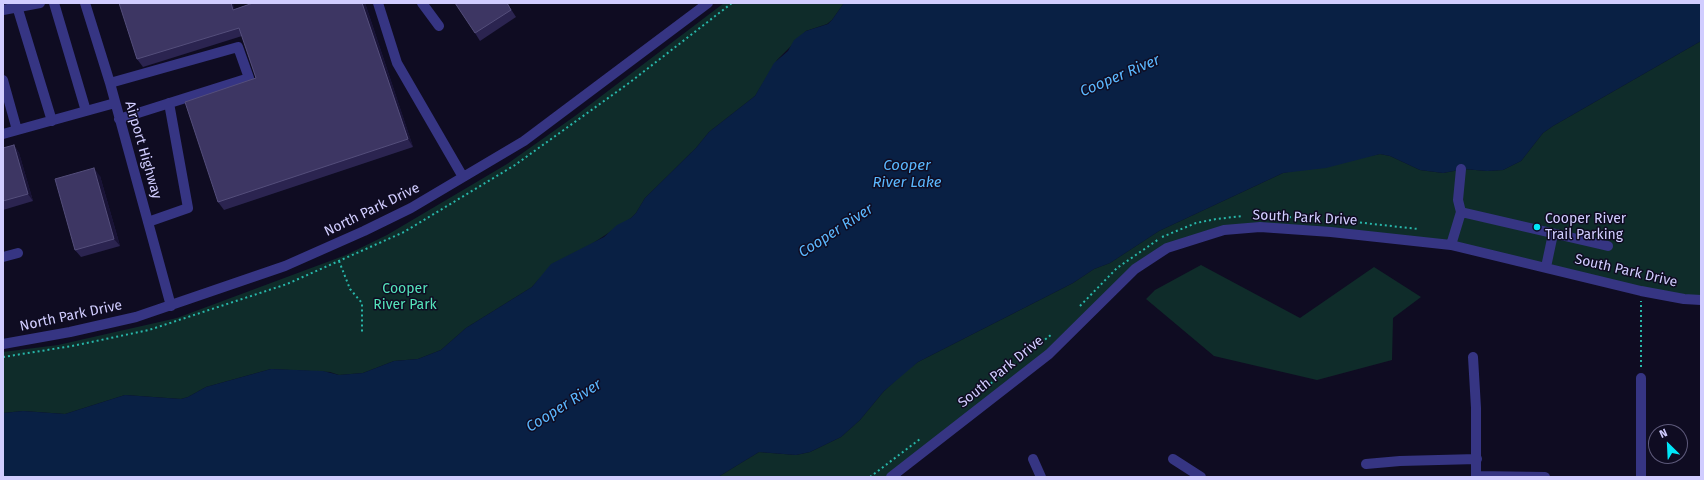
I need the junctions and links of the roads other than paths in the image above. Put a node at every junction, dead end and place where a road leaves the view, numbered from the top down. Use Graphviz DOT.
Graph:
graph roads {
  1 [pos="40,3"];
  2 [pos="54,3"];
  3 [pos="86,3"];
  4 [pos="378,3"];
  5 [pos="422,3"];
  6 [pos="708,3"];
  7 [pos="16,6"];
  8 [pos="3,10"];
  9 [pos="439,26"];
  10 [pos="3,80"];
  11 [pos="110,83"];
  12 [pos="115,103"];
  13 [pos="169,103"];
  14 [pos="86,111"];
  15 [pos="120,118"];
  16 [pos="52,121"];
  17 [pos="17,130"];
  18 [pos="3,134"];
  19 [pos="1461,169"];
  20 [pos="463,177"];
  21 [pos="1461,212"];
  22 [pos="148,222"];
  23 [pos="1553,234"];
  24 [pos="1451,245"];
  25 [pos="1608,246"];
  26 [pos="18,253"];
  27 [pos="3,257"];
  28 [pos="1546,267"];
  29 [pos="1701,300"];
  30 [pos="171,306"];
  31 [pos="3,344"];
  32 [pos="1473,357"];
  33 [pos="1641,378"];
  34 [pos="1033,459"];
  35 [pos="1172,459"];
  36 [pos="1477,459"];
  37 [pos="1366,464"];
  38 [pos="1476,476"];
  39 [pos="891,477"];
  40 [pos="1041,477"];
  41 [pos="1201,477"];
  42 [pos="1546,477"];
  43 [pos="1641,477"];
  1 -- 7 [label="street"];
  2 -- 14 [label="street"];
  3 -- 11 [label="street, Airport Highway"];
  4 -- 20 [label="street"];
  5 -- 9 [label="street"];
  6 -- 20 [label="street, North Park Drive"];
  7 -- 8 [label="street"];
  7 -- 16 [label="street"];
  10 -- 17 [label="street"];
  11 -- 12 [label="street, Airport Highway"];
  11 -- 13 [label="street"];
  12 -- 14 [label="street"];
  12 -- 15 [label="street, Airport Highway"];
  13 -- 15 [label="street"];
  13 -- 22 [label="street"];
  14 -- 16 [label="street"];
  15 -- 22 [label="street, Airport Highway"];
  16 -- 17 [label="street"];
  17 -- 18 [label="street"];
  19 -- 21 [label="street"];
  20 -- 30 [label="street, North Park Drive"];
  21 -- 23 [label="street"];
  21 -- 24 [label="street"];
  22 -- 30 [label="street, Airport Highway"];
  23 -- 25 [label="street"];
  23 -- 28 [label="street"];
  24 -- 28 [label="street, South Park Drive"];
  24 -- 39 [label="street, South Park Drive"];
  26 -- 27 [label="street"];
  28 -- 29 [label="street, South Park Drive"];
  30 -- 31 [label="street, North Park Drive"];
  32 -- 36 [label="street"];
  33 -- 43 [label="street"];
  34 -- 40 [label="street"];
  35 -- 41 [label="street"];
  36 -- 37 [label="street"];
  36 -- 38 [label="street"];
  38 -- 42 [label="street"];
}
